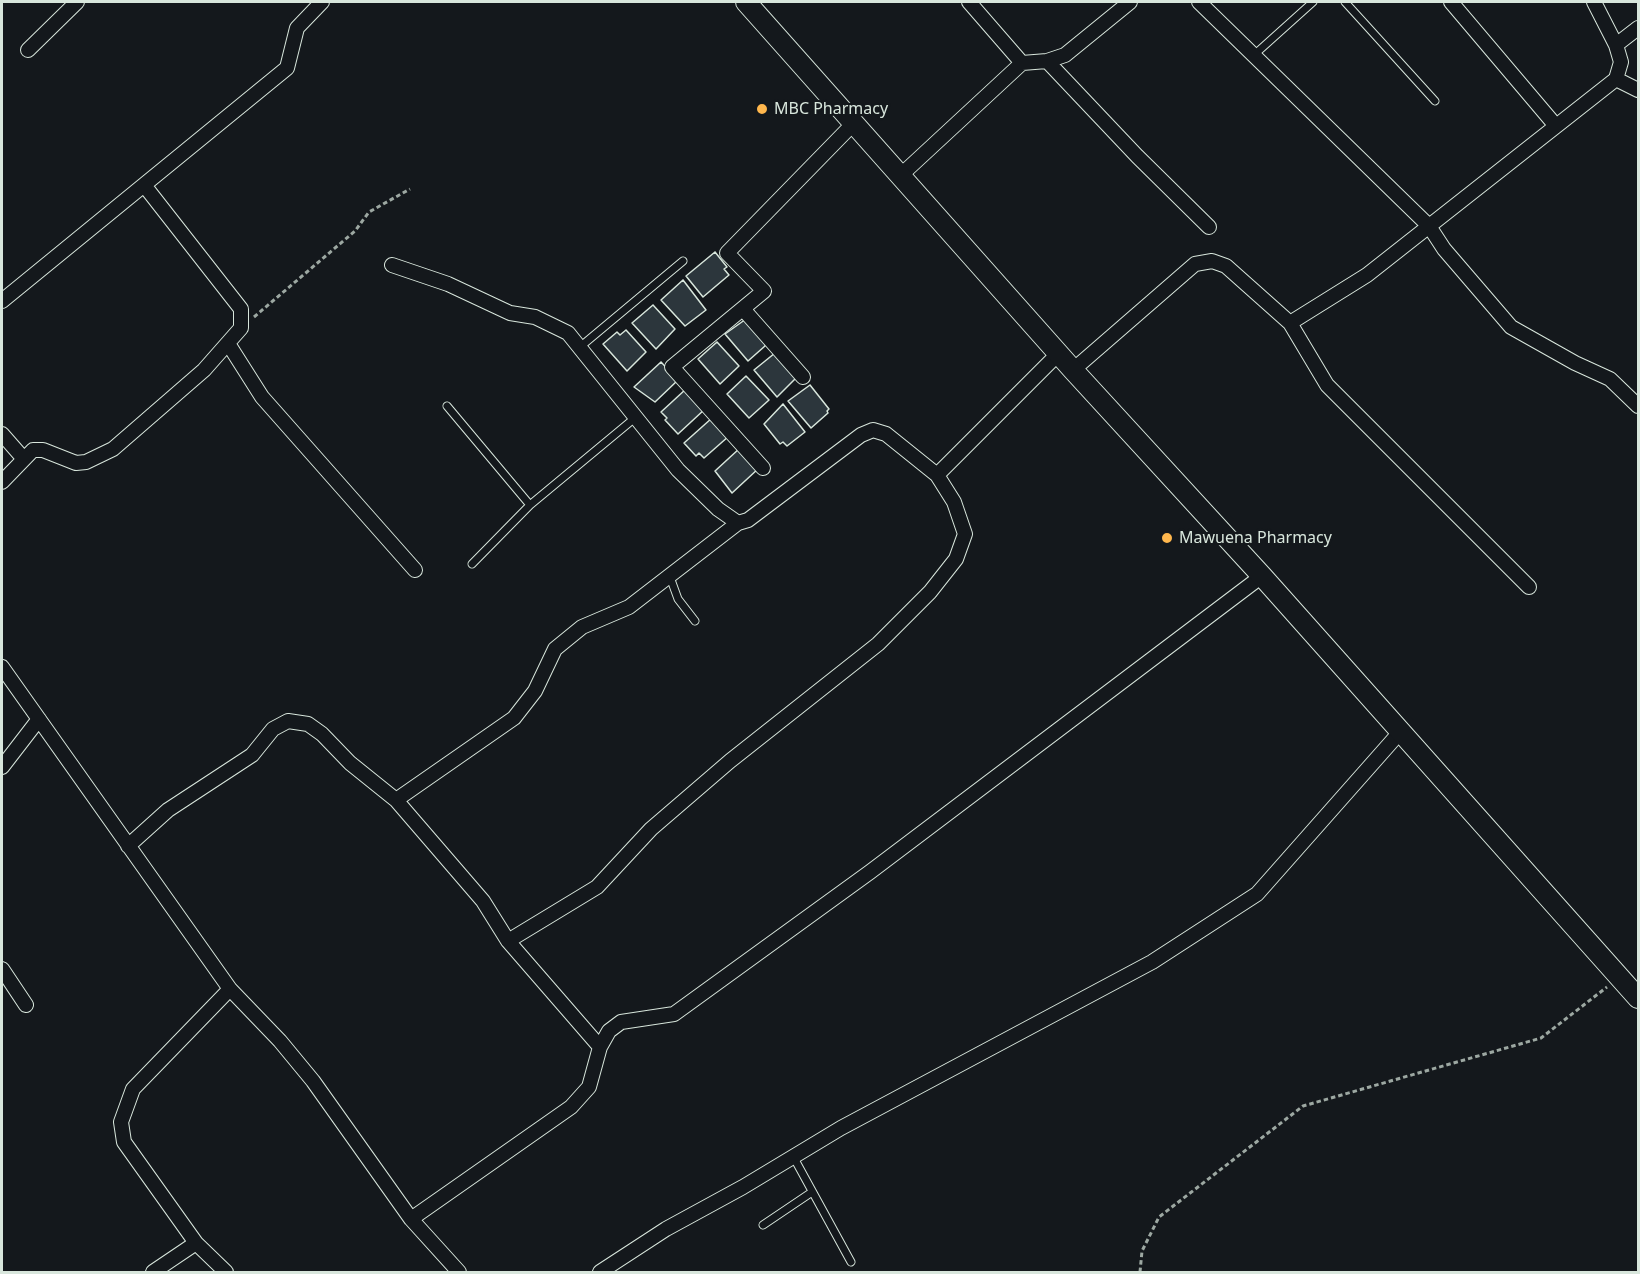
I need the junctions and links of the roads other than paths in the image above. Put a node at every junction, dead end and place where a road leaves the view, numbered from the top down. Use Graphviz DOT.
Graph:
graph roads {
  1 [pos="77,2"];
  2 [pos="322,2"];
  3 [pos="746,2"];
  4 [pos="969,2"];
  5 [pos="1130,2"];
  6 [pos="1198,2"];
  7 [pos="1313,2"];
  8 [pos="1346,2"];
  9 [pos="1451,2"];
  10 [pos="1594,2"];
  11 [pos="1638,28"];
  12 [pos="1616,45"];
  13 [pos="28,50"];
  14 [pos="1254,55"];
  15 [pos="1047,61"];
  16 [pos="1022,63"];
  17 [pos="1616,79"];
  18 [pos="1638,90"];
  19 [pos="1435,101"];
  20 [pos="853,124"];
  21 [pos="1556,126"];
  22 [pos="900,176"];
  23 [pos="144,185"];
  24 [pos="1429,226"];
  25 [pos="1209,227"];
  26 [pos="683,261"];
  27 [pos="392,265"];
  28 [pos="2,301"];
  29 [pos="743,309"];
  30 [pos="1290,323"];
  31 [pos="229,345"];
  32 [pos="580,347"];
  33 [pos="1058,354"];
  34 [pos="1072,370"];
  35 [pos="803,377"];
  36 [pos="447,406"];
  37 [pos="1638,406"];
  38 [pos="636,417"];
  39 [pos="2,434"];
  40 [pos="23,458"];
  41 [pos="763,468"];
  42 [pos="937,475"];
  43 [pos="2,482"];
  44 [pos="530,505"];
  45 [pos="738,523"];
  46 [pos="471,564"];
  47 [pos="415,570"];
  48 [pos="1262,576"];
  49 [pos="670,577"];
  50 [pos="1529,587"];
  51 [pos="695,621"];
  52 [pos="2,667"];
  53 [pos="39,719"];
  54 [pos="1401,731"];
  55 [pos="2,767"];
  56 [pos="396,800"];
  57 [pos="128,846"];
  58 [pos="508,941"];
  59 [pos="2,969"];
  60 [pos="230,988"];
  61 [pos="1638,998"];
  62 [pos="26,1005"];
  63 [pos="600,1047"];
  64 [pos="794,1158"];
  65 [pos="812,1192"];
  66 [pos="411,1219"];
  67 [pos="763,1225"];
  68 [pos="196,1243"];
  69 [pos="851,1262"];
  70 [pos="153,1272"];
  71 [pos="226,1272"];
  72 [pos="459,1272"];
  73 [pos="600,1272"];
  1 -- 13 [label="street"];
  2 -- 23 [label="street"];
  3 -- 20 [label="main road"];
  4 -- 16 [label="street"];
  5 -- 15 [label="street"];
  6 -- 14 [label="street"];
  7 -- 14 [label="lane"];
  8 -- 19 [label="lane"];
  9 -- 21 [label="street"];
  10 -- 12 [label="street"];
  11 -- 12 [label="street"];
  12 -- 17 [label="street"];
  14 -- 24 [label="street"];
  15 -- 16 [label="street"];
  15 -- 25 [label="street"];
  16 -- 22 [label="street"];
  17 -- 18 [label="street"];
  17 -- 21 [label="street"];
  20 -- 22 [label="main road"];
  20 -- 29 [label="street"];
  21 -- 24 [label="street"];
  22 -- 33 [label="main road"];
  23 -- 28 [label="street"];
  23 -- 31 [label="street"];
  24 -- 30 [label="street"];
  24 -- 37 [label="street"];
  26 -- 32 [label="lane"];
  27 -- 32 [label="street"];
  29 -- 35 [label="street"];
  29 -- 41 [label="street"];
  30 -- 34 [label="street"];
  30 -- 50 [label="street"];
  31 -- 40 [label="street"];
  31 -- 47 [label="street"];
  32 -- 38 [label="street"];
  33 -- 34 [label="main road"];
  33 -- 42 [label="street"];
  34 -- 48 [label="main road"];
  36 -- 44 [label="lane"];
  38 -- 44 [label="lane"];
  38 -- 45 [label="street"];
  39 -- 40 [label="street"];
  40 -- 43 [label="street"];
  42 -- 45 [label="street"];
  42 -- 58 [label="street"];
  44 -- 46 [label="lane"];
  45 -- 49 [label="street"];
  48 -- 54 [label="main road"];
  48 -- 63 [label="street"];
  49 -- 51 [label="lane"];
  49 -- 56 [label="street"];
  52 -- 53 [label="street"];
  53 -- 55 [label="street"];
  53 -- 57 [label="street"];
  54 -- 61 [label="main road"];
  54 -- 64 [label="street"];
  56 -- 57 [label="street"];
  56 -- 58 [label="street"];
  57 -- 60 [label="street"];
  58 -- 63 [label="street"];
  59 -- 62 [label="street"];
  60 -- 66 [label="street"];
  60 -- 68 [label="street"];
  63 -- 66 [label="street"];
  64 -- 65 [label="lane"];
  64 -- 73 [label="street"];
  65 -- 67 [label="lane"];
  65 -- 69 [label="lane"];
  66 -- 72 [label="street"];
  68 -- 70 [label="street"];
  68 -- 71 [label="street"];
}
